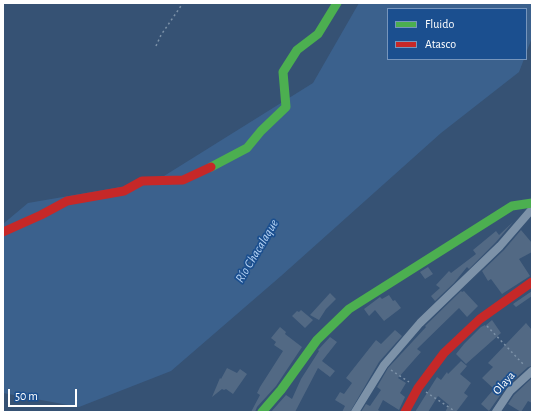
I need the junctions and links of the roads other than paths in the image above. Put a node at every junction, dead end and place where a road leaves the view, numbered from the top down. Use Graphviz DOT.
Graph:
graph roads {
  1 [pos="337,3"];
  2 [pos="532,202"];
  3 [pos="532,209"];
  4 [pos="3,232"];
  5 [pos="532,282"];
  6 [pos="531,372"];
  7 [pos="262,412"];
  8 [pos="355,412"];
  9 [pos="405,412"];
  10 [pos="496,412"];
  1 -- 4 [label="street"];
  2 -- 7 [label="street"];
  3 -- 8 [label="street"];
  5 -- 9 [label="street"];
  6 -- 10 [label="street, Olaya"];
}
